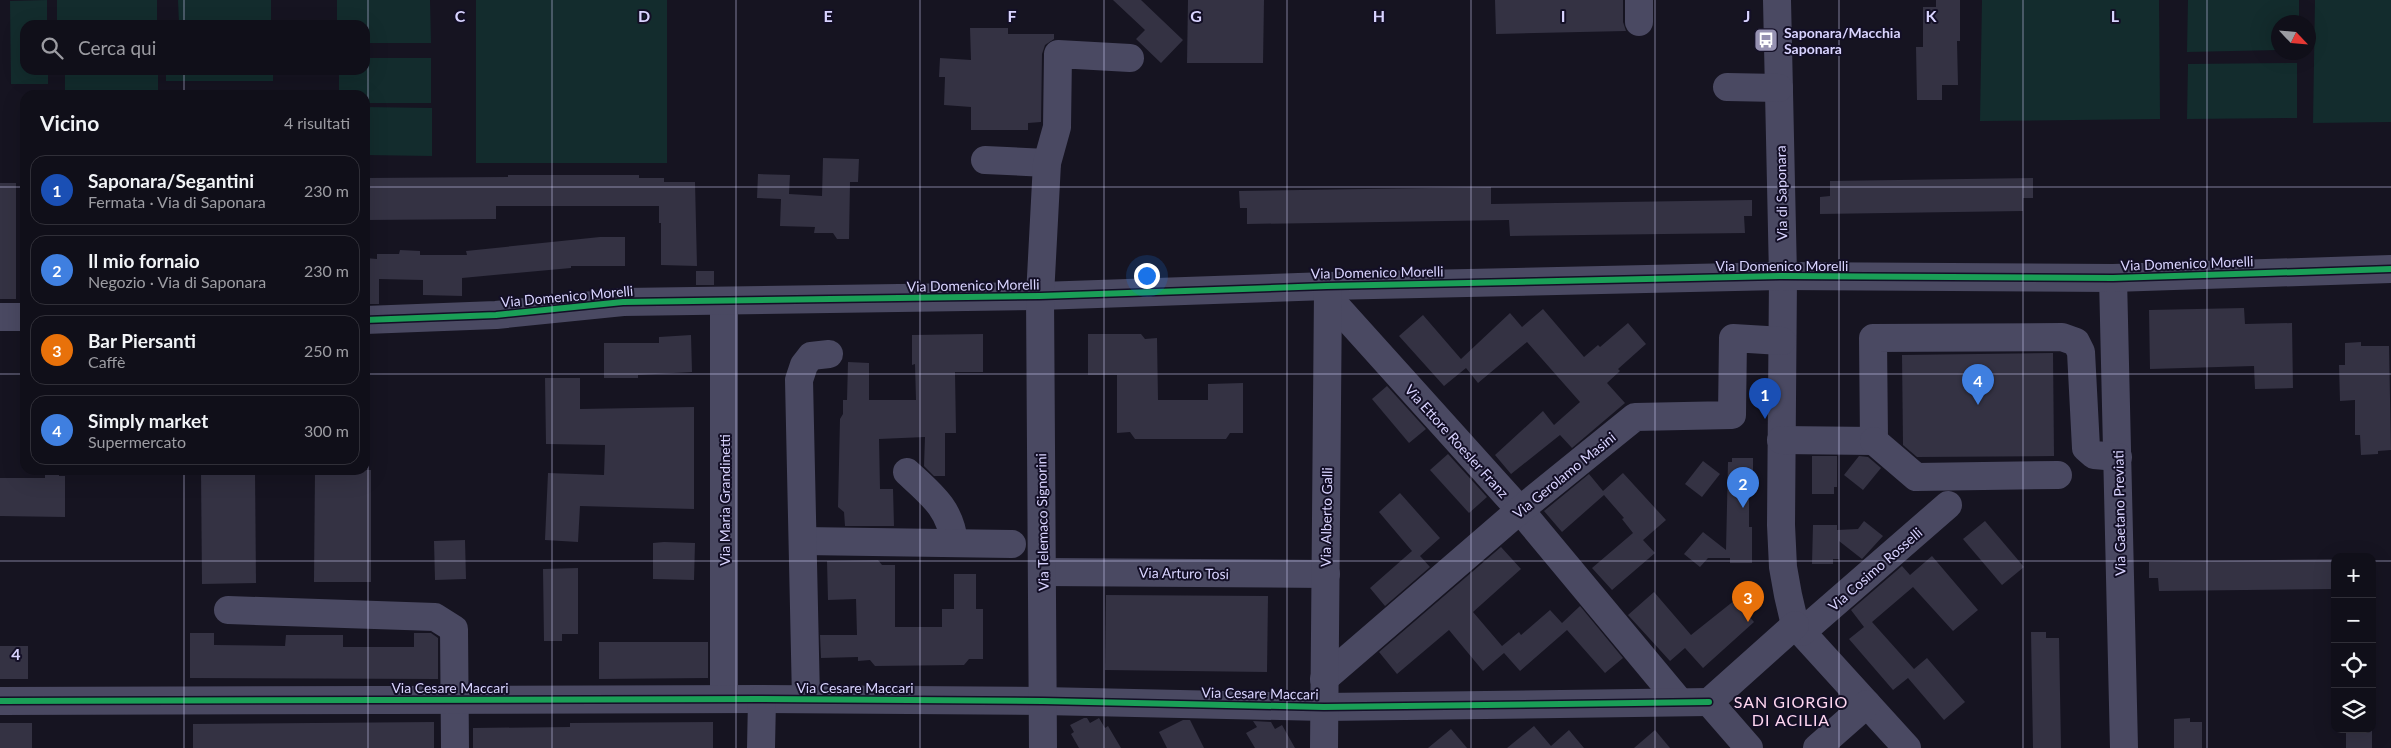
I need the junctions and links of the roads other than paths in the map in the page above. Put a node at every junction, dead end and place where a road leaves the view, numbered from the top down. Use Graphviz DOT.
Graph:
graph roads {
  1 [pos="1777,0"];
  2 [pos="1130,58"];
  3 [pos="1727,87"];
  4 [pos="1779,88"];
  5 [pos="985,160"];
  6 [pos="1047,162"];
  7 [pos="2391,269"];
  8 [pos="1783,276"];
  9 [pos="2113,278"];
  10 [pos="1328,292"];
  11 [pos="1040,296"];
  12 [pos="724,301"];
  13 [pos="0,317"];
  14 [pos="20,318"];
  15 [pos="370,320"];
  16 [pos="1782,341"];
  17 [pos="829,354"];
  18 [pos="1781,440"];
  19 [pos="1874,441"];
  20 [pos="2118,457"];
  21 [pos="907,472"];
  22 [pos="2058,475"];
  23 [pos="1948,506"];
  24 [pos="1520,510"];
  25 [pos="803,541"];
  26 [pos="954,543"];
  27 [pos="1012,544"];
  28 [pos="1043,572"];
  29 [pos="1326,574"];
  30 [pos="228,610"];
  31 [pos="1799,629"];
  32 [pos="1324,679"];
  33 [pos="724,699"];
  34 [pos="762,699"];
  35 [pos="806,699"];
  36 [pos="0,700"];
  37 [pos="454,700"];
  38 [pos="1043,701"];
  39 [pos="1679,701"];
  40 [pos="1709,702"];
  41 [pos="1867,704"];
  42 [pos="1324,707"];
  43 [pos="455,748"];
  44 [pos="761,748"];
  45 [pos="1043,748"];
  46 [pos="1324,748"];
  47 [pos="1749,748"];
  48 [pos="1817,748"];
  49 [pos="1906,748"];
  50 [pos="2124,748"];
  1 -- 4 [label="street, Via di Saponara"];
  2 -- 6 [label="street, Via Telemaco Signorini"];
  3 -- 4 [label="street"];
  4 -- 8 [label="street, Via di Saponara"];
  5 -- 6 [label="street"];
  6 -- 11 [label="street, Via Telemaco Signorini"];
  7 -- 9 [label="street, Via Domenico Morelli"];
  8 -- 9 [label="street, Via Domenico Morelli"];
  8 -- 10 [label="street, Via Domenico Morelli"];
  8 -- 16 [label="street, Via di Saponara"];
  9 -- 20 [label="street, Via Gaetano Previati"];
  10 -- 11 [label="street, Via Domenico Morelli"];
  10 -- 24 [label="street, Via Ettore Roesler Franz"];
  10 -- 29 [label="street, Via Alberto Galli"];
  11 -- 12 [label="street, Via Domenico Morelli"];
  11 -- 28 [label="street, Via Telemaco Signorini"];
  12 -- 15 [label="street, Via Domenico Morelli"];
  12 -- 33 [label="street, Via Maria Grandinetti"];
  13 -- 14 [label="street"];
  16 -- 18 [label="street, Via di Saponara"];
  16 -- 24 [label="street, Via Gerolamo Masini"];
  17 -- 25 [label="street"];
  18 -- 19 [label="street"];
  18 -- 31 [label="street, Via di Saponara"];
  19 -- 20 [label="street"];
  19 -- 22 [label="street"];
  20 -- 50 [label="street, Via Gaetano Previati"];
  21 -- 26 [label="street"];
  23 -- 31 [label="street, Via Cosimo Rosselli"];
  24 -- 32 [label="street, Via Gerolamo Masini"];
  24 -- 39 [label="street, Via Ettore Roesler Franz"];
  25 -- 26 [label="street"];
  25 -- 35 [label="street"];
  26 -- 27 [label="street"];
  28 -- 29 [label="street, Via Arturo Tosi"];
  28 -- 38 [label="street, Via Telemaco Signorini"];
  29 -- 32 [label="street, Via Alberto Galli"];
  30 -- 37 [label="street"];
  31 -- 40 [label="street, Via Cosimo Rosselli"];
  31 -- 41 [label="street"];
  32 -- 42 [label="street, Via Alberto Galli"];
  33 -- 34 [label="street, Via Cesare Maccari"];
  33 -- 37 [label="street, Via Cesare Maccari"];
  34 -- 35 [label="street, Via Cesare Maccari"];
  34 -- 44 [label="street"];
  35 -- 38 [label="street, Via Cesare Maccari"];
  36 -- 37 [label="street, Via Cesare Maccari"];
  37 -- 43 [label="street"];
  38 -- 42 [label="street, Via Cesare Maccari"];
  38 -- 45 [label="street, Via Telemaco Signorini"];
  39 -- 40 [label="street, Via Cesare Maccari"];
  39 -- 42 [label="street, Via Cesare Maccari"];
  40 -- 47 [label="street"];
  41 -- 48 [label="street"];
  41 -- 49 [label="street"];
  42 -- 46 [label="street, Via Alberto Galli"];
}
